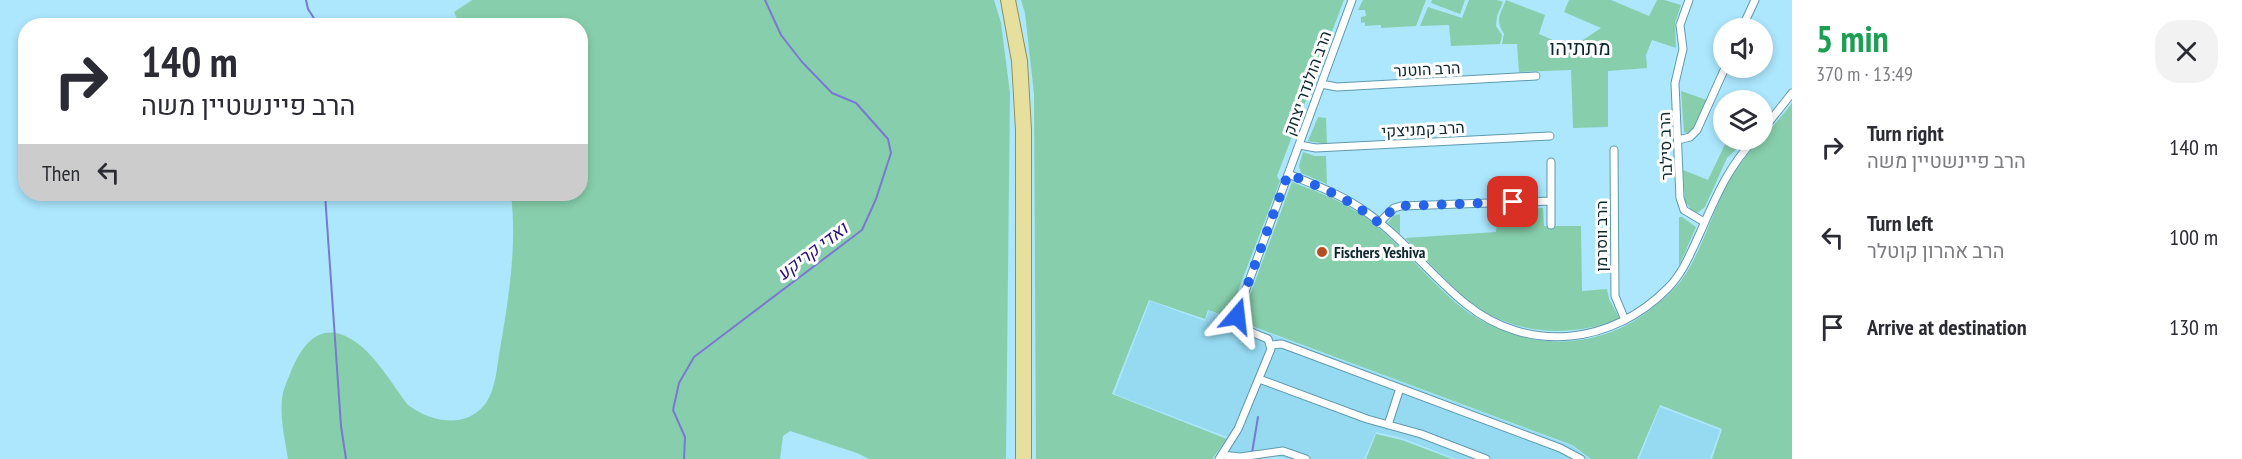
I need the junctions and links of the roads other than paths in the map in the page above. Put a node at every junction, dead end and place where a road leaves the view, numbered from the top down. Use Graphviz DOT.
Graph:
graph roads {
  1 [pos="1005,0"];
  2 [pos="1011,0"];
  3 [pos="1352,0"];
  4 [pos="1689,0"];
  5 [pos="1755,0"];
  6 [pos="1747,18"];
  7 [pos="1536,76"];
  8 [pos="1720,78"];
  9 [pos="1321,84"];
  10 [pos="1792,93"];
  11 [pos="1773,117"];
  12 [pos="1550,136"];
  13 [pos="1678,140"];
  14 [pos="1299,145"];
  15 [pos="1614,150"];
  16 [pos="1745,150"];
  17 [pos="1551,162"];
  18 [pos="1288,174"];
  19 [pos="1551,201"];
  20 [pos="1704,222"];
  21 [pos="1379,223"];
  22 [pos="1551,225"];
  23 [pos="1625,320"];
  24 [pos="1271,345"];
  25 [pos="1259,379"];
  26 [pos="1400,388"];
  27 [pos="1388,425"];
  28 [pos="1220,457"];
  29 [pos="1020,459"];
  30 [pos="1027,459"];
  31 [pos="1306,459"];
  32 [pos="1486,459"];
  33 [pos="1581,459"];
  1 -- 29 [label="main road"];
  2 -- 30 [label="main road"];
  3 -- 9 [label="street, הרב הולנדר יצחק"];
  4 -- 13 [label="street, הרב סילבר"];
  5 -- 6 [label="street"];
  7 -- 9 [label="street, הרב הוטנר"];
  8 -- 13 [label="street"];
  9 -- 14 [label="street, הרב הולנדר יצחק"];
  10 -- 11 [label="street"];
  12 -- 14 [label="street, הרב קמניצקי"];
  13 -- 20 [label="street, הרב סילבר"];
  14 -- 18 [label="street, הרב הולנדר יצחק"];
  15 -- 23 [label="street, הרב ווסרמן"];
  16 -- 20 [label="street"];
  17 -- 19 [label="street"];
  18 -- 21 [label="street"];
  18 -- 24 [label="street, הרב הולנדר יצחק"];
  19 -- 21 [label="street"];
  19 -- 22 [label="street"];
  20 -- 23 [label="street"];
  21 -- 23 [label="street"];
  24 -- 25 [label="street"];
  24 -- 26 [label="street"];
  25 -- 27 [label="street"];
  25 -- 28 [label="street"];
  26 -- 27 [label="street"];
  26 -- 33 [label="street"];
  27 -- 32 [label="street"];
  28 -- 31 [label="street"];
}
